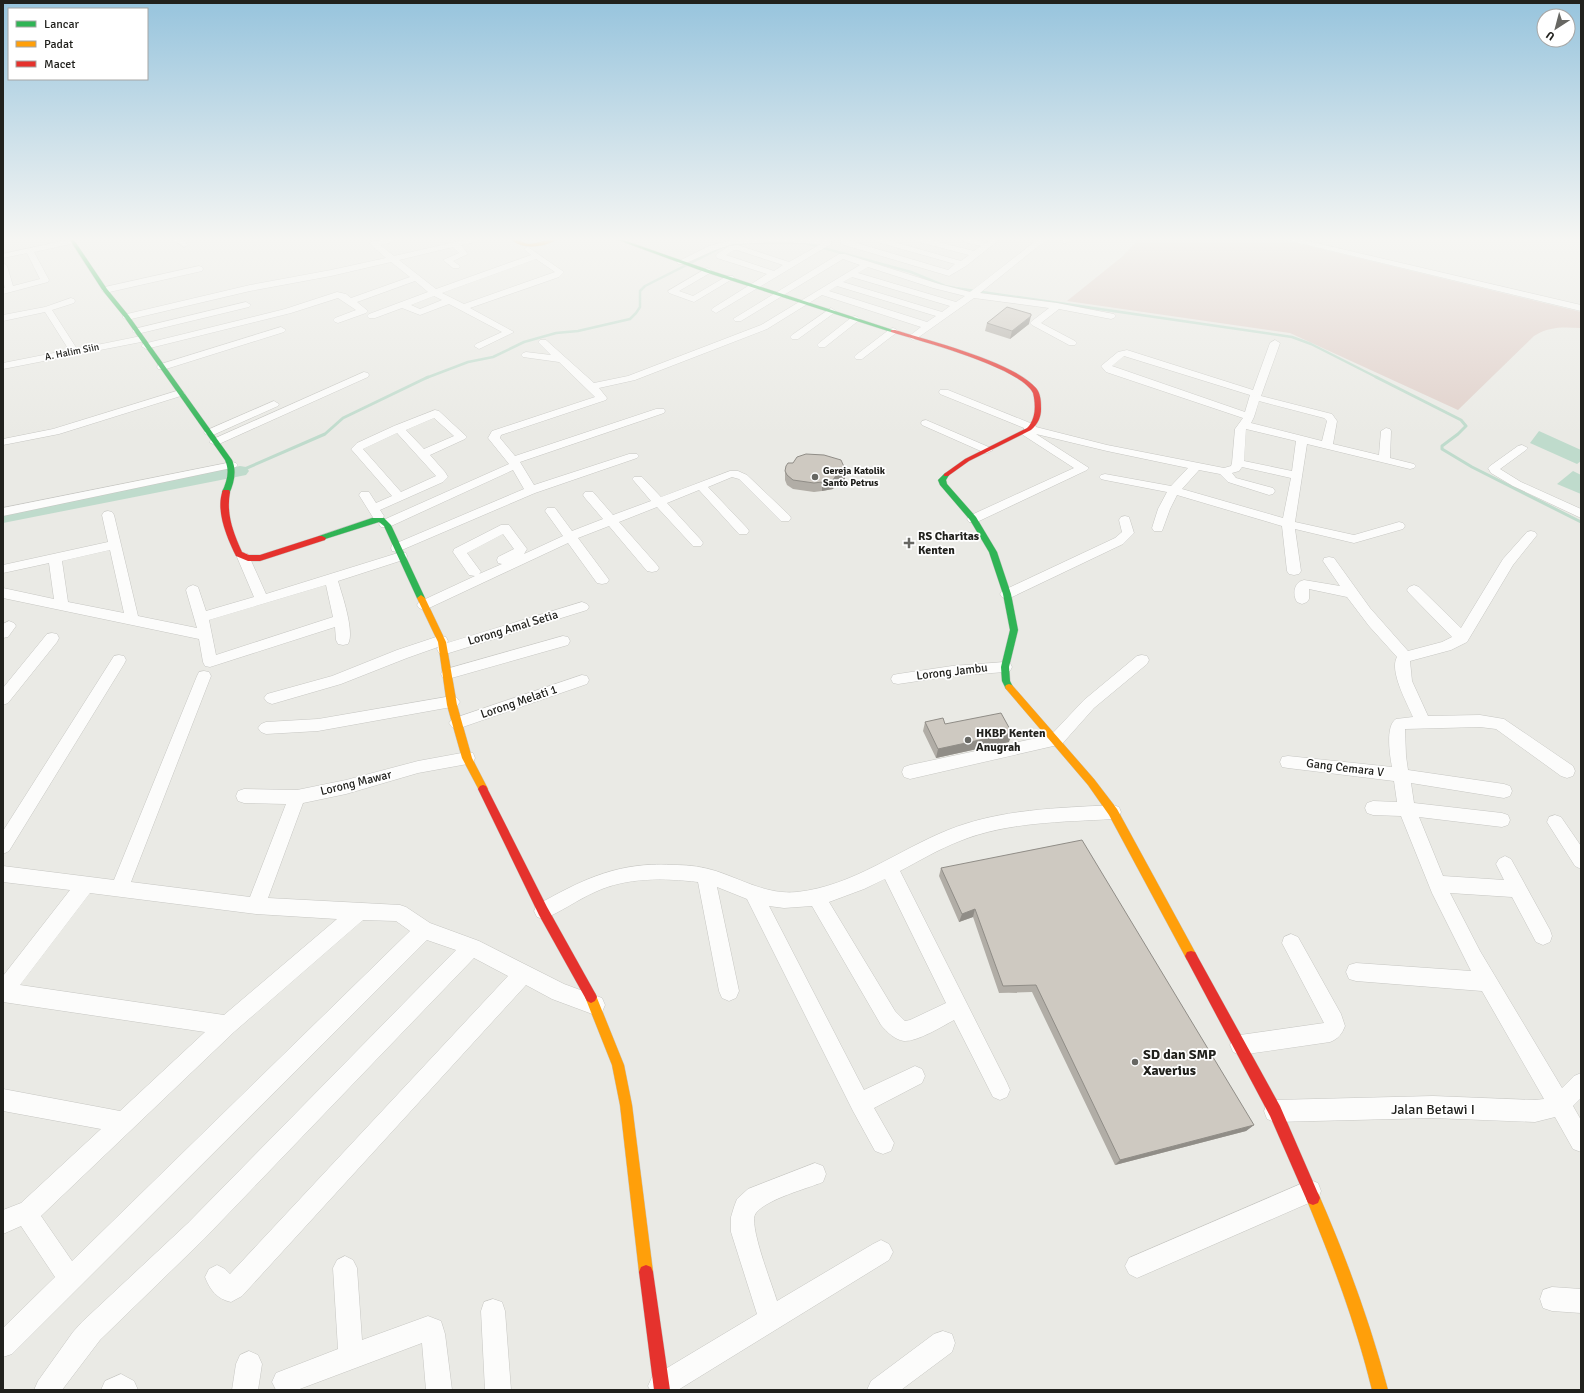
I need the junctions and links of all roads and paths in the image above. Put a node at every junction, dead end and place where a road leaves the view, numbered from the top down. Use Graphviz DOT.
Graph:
graph roads {
  1 [pos="59,305"];
  2 [pos="117,305"];
  3 [pos="178,305"];
  4 [pos="246,305"];
  5 [pos="306,305"];
  6 [pos="356,305"];
  7 [pos="403,305"];
  8 [pos="438,305"];
  9 [pos="456,305"];
  10 [pos="468,305"];
  11 [pos="724,305"];
  12 [pos="761,305"];
  13 [pos="800,305"];
  14 [pos="814,305"];
  15 [pos="863,305"];
  16 [pos="907,305"];
  17 [pos="956,305"];
  18 [pos="1051,305"];
  19 [pos="1568,305"];
  20 [pos="1057,306"];
  21 [pos="462,308"];
  22 [pos="1581,308"];
  23 [pos="47,309"];
  24 [pos="716,310"];
  25 [pos="363,311"];
  26 [pos="831,311"];
  27 [pos="372,316"];
  28 [pos="942,316"];
  29 [pos="1111,316"];
  30 [pos="127,317"];
  31 [pos="3,318"];
  32 [pos="738,319"];
  33 [pos="855,319"];
  34 [pos="338,320"];
  35 [pos="384,324"];
  36 [pos="929,326"];
  37 [pos="759,329"];
  38 [pos="280,330"];
  39 [pos="893,331"];
  40 [pos="773,334"];
  41 [pos="795,336"];
  42 [pos="913,337"];
  43 [pos="141,339"];
  44 [pos="543,342"];
  45 [pos="1072,343"];
  46 [pos="1275,343"];
  47 [pos="822,345"];
  48 [pos="479,346"];
  49 [pos="74,351"];
  50 [pos="526,355"];
  51 [pos="859,357"];
  52 [pos="561,359"];
  53 [pos="3,366"];
  54 [pos="162,367"];
  55 [pos="364,375"];
  56 [pos="330,379"];
  57 [pos="592,388"];
  58 [pos="944,392"];
  59 [pos="180,393"];
  60 [pos="1255,395"];
  61 [pos="660,411"];
  62 [pos="1246,421"];
  63 [pos="926,423"];
  64 [pos="398,428"];
  65 [pos="1028,429"];
  66 [pos="1386,431"];
  67 [pos="209,433"];
  68 [pos="1302,440"];
  69 [pos="3,442"];
  70 [pos="215,442"];
  71 [pos="1327,446"];
  72 [pos="1522,448"];
  73 [pos="987,450"];
  74 [pos="423,454"];
  75 [pos="633,456"];
  76 [pos="1384,460"];
  77 [pos="514,462"];
  78 [pos="1238,463"];
  79 [pos="232,465"];
  80 [pos="1196,466"];
  81 [pos="1410,466"];
  82 [pos="1224,471"];
  83 [pos="1297,476"];
  84 [pos="1105,477"];
  85 [pos="638,479"];
  86 [pos="700,485"];
  87 [pos="531,490"];
  88 [pos="1174,490"];
  89 [pos="1269,491"];
  90 [pos="365,495"];
  91 [pos="589,495"];
  92 [pos="400,498"];
  93 [pos="660,502"];
  94 [pos="374,508"];
  95 [pos="551,511"];
  96 [pos="3,512"];
  97 [pos="1581,514"];
  98 [pos="108,515"];
  99 [pos="785,518"];
  100 [pos="973,519"];
  101 [pos="1125,520"];
  102 [pos="612,521"];
  103 [pos="383,522"];
  104 [pos="1288,524"];
  105 [pos="1398,526"];
  106 [pos="1158,528"];
  107 [pos="743,531"];
  108 [pos="1531,535"];
  109 [pos="569,538"];
  110 [pos="697,543"];
  111 [pos="115,545"];
  112 [pos="399,552"];
  113 [pos="243,557"];
  114 [pos="55,558"];
  115 [pos="1329,561"];
  116 [pos="652,568"];
  117 [pos="3,569"];
  118 [pos="1294,571"];
  119 [pos="474,572"];
  120 [pos="331,579"];
  121 [pos="602,580"];
  122 [pos="193,590"];
  123 [pos="1414,590"];
  124 [pos="3,593"];
  125 [pos="1351,593"];
  126 [pos="1007,594"];
  127 [pos="1302,599"];
  128 [pos="262,600"];
  129 [pos="422,600"];
  130 [pos="62,605"];
  131 [pos="582,606"];
  132 [pos="200,618"];
  133 [pos="132,620"];
  134 [pos="341,620"];
  135 [pos="206,635"];
  136 [pos="52,638"];
  137 [pos="1462,638"];
  138 [pos="343,640"];
  139 [pos="563,641"];
  140 [pos="443,645"];
  141 [pos="1405,658"];
  142 [pos="119,660"];
  143 [pos="1142,660"];
  144 [pos="1005,667"];
  145 [pos="448,674"];
  146 [pos="204,676"];
  147 [pos="898,679"];
  148 [pos="582,680"];
  149 [pos="272,698"];
  150 [pos="3,699"];
  151 [pos="452,702"];
  152 [pos="1423,722"];
  153 [pos="456,723"];
  154 [pos="266,728"];
  155 [pos="1056,740"];
  156 [pos="467,758"];
  157 [pos="1288,762"];
  158 [pos="1567,771"];
  159 [pos="910,772"];
  160 [pos="1401,775"];
  161 [pos="1504,791"];
  162 [pos="244,796"];
  163 [pos="297,797"];
  164 [pos="1373,808"];
  165 [pos="1407,810"];
  166 [pos="1113,812"];
  167 [pos="1502,820"];
  168 [pos="1556,822"];
  169 [pos="3,846"];
  170 [pos="1581,861"];
  171 [pos="1505,864"];
  172 [pos="889,868"];
  173 [pos="3,874"];
  174 [pos="706,876"];
  175 [pos="86,884"];
  176 [pos="1438,884"];
  177 [pos="120,889"];
  178 [pos="1517,889"];
  179 [pos="754,895"];
  180 [pos="817,898"];
  181 [pos="256,906"];
  182 [pos="543,910"];
  183 [pos="359,912"];
  184 [pos="424,930"];
  185 [pos="1543,936"];
  186 [pos="1291,943"];
  187 [pos="472,947"];
  188 [pos="1356,972"];
  189 [pos="523,974"];
  190 [pos="9,976"];
  191 [pos="1488,982"];
  192 [pos="729,991"];
  193 [pos="3,992"];
  194 [pos="595,1005"];
  195 [pos="958,1007"];
  196 [pos="227,1026"];
  197 [pos="1240,1046"];
  198 [pos="915,1076"];
  199 [pos="1581,1083"];
  200 [pos="1000,1090"];
  201 [pos="3,1100"];
  202 [pos="860,1104"];
  203 [pos="1560,1104"];
  204 [pos="1274,1111"];
  205 [pos="124,1122"];
  206 [pos="1581,1141"];
  207 [pos="883,1143"];
  208 [pos="815,1174"];
  209 [pos="1310,1191"];
  210 [pos="26,1214"];
  211 [pos="3,1222"];
  212 [pos="881,1252"];
  213 [pos="1137,1266"];
  214 [pos="345,1268"];
  215 [pos="217,1277"];
  216 [pos="70,1279"];
  217 [pos="1552,1299"];
  218 [pos="1581,1301"];
  219 [pos="493,1311"];
  220 [pos="771,1319"];
  221 [pos="942,1344"];
  222 [pos="3,1345"];
  223 [pos="351,1356"];
  224 [pos="249,1364"];
  225 [pos="284,1382"];
  226 [pos="661,1388"];
  227 [pos="47,1390"];
  228 [pos="114,1390"];
  229 [pos="125,1390"];
  230 [pos="245,1390"];
  231 [pos="438,1390"];
  232 [pos="498,1390"];
  233 [pos="880,1390"];
  234 [pos="1380,1390"];
  1 -- 23 [label="street"];
  2 -- 30 [label="street"];
  3 -- 30 [label="street"];
  4 -- 43 [label="street"];
  5 -- 43 [label="street"];
  6 -- 25 [label="street"];
  7 -- 8 [label="street"];
  7 -- 27 [label="street"];
  9 -- 21 [label="street"];
  10 -- 21 [label="street"];
  11 -- 24 [label="street"];
  12 -- 32 [label="street"];
  13 -- 37 [label="street"];
  14 -- 26 [label="street"];
  15 -- 36 [label="street"];
  16 -- 28 [label="street"];
  17 -- 28 [label="street"];
  18 -- 20 [label="street"];
  19 -- 22 [label="street"];
  20 -- 29 [label="street"];
  20 -- 45 [label="street"];
  21 -- 48 [label="street"];
  23 -- 31 [label="street"];
  23 -- 49 [label="street"];
  25 -- 27 [label="street"];
  25 -- 34 [label="street"];
  26 -- 33 [label="street"];
  26 -- 41 [label="street"];
  27 -- 35 [label="street"];
  28 -- 36 [label="street"];
  30 -- 43 [label="street"];
  33 -- 39 [label="street"];
  33 -- 47 [label="street"];
  36 -- 42 [label="street"];
  37 -- 40 [label="street"];
  37 -- 57 [label="street"];
  38 -- 54 [label="street"];
  39 -- 42 [label="street"];
  39 -- 51 [label="street"];
  42 -- 65 [label="street"];
  43 -- 49 [label="street, A. Halim Siin"];
  43 -- 54 [label="street"];
  44 -- 52 [label="street"];
  46 -- 60 [label="street"];
  49 -- 53 [label="street, A. Halim Siin"];
  50 -- 52 [label="street"];
  52 -- 57 [label="street"];
  54 -- 59 [label="street"];
  55 -- 70 [label="street"];
  56 -- 67 [label="street"];
  57 -- 77 [label="street"];
  58 -- 65 [label="street"];
  59 -- 67 [label="street"];
  59 -- 69 [label="street"];
  60 -- 62 [label="street"];
  60 -- 62 [label="street"];
  60 -- 71 [label="street"];
  61 -- 77 [label="street"];
  62 -- 68 [label="street"];
  62 -- 78 [label="street"];
  63 -- 73 [label="street"];
  64 -- 74 [label="street"];
  64 -- 74 [label="street"];
  64 -- 92 [label="street"];
  65 -- 73 [label="street"];
  65 -- 80 [label="street"];
  65 -- 100 [label="street"];
  66 -- 76 [label="street"];
  67 -- 70 [label="street"];
  68 -- 71 [label="street"];
  68 -- 83 [label="street"];
  70 -- 79 [label="street"];
  71 -- 76 [label="street"];
  72 -- 97 [label="street"];
  73 -- 100 [label="street"];
  74 -- 92 [label="street"];
  75 -- 87 [label="street"];
  76 -- 81 [label="street"];
  77 -- 87 [label="street"];
  77 -- 103 [label="street"];
  78 -- 82 [label="street"];
  78 -- 83 [label="street"];
  79 -- 96 [label="street"];
  79 -- 113 [label="street"];
  80 -- 82 [label="street"];
  80 -- 88 [label="street"];
  82 -- 89 [label="street"];
  83 -- 104 [label="street"];
  84 -- 88 [label="street"];
  85 -- 93 [label="street"];
  86 -- 93 [label="street"];
  86 -- 99 [label="street"];
  86 -- 107 [label="street"];
  87 -- 112 [label="street"];
  88 -- 104 [label="street"];
  88 -- 106 [label="street"];
  90 -- 94 [label="street"];
  91 -- 102 [label="street"];
  92 -- 94 [label="street"];
  93 -- 102 [label="street"];
  93 -- 110 [label="street"];
  94 -- 103 [label="street"];
  95 -- 109 [label="street"];
  98 -- 111 [label="street"];
  100 -- 126 [label="street"];
  101 -- 126 [label="street"];
  102 -- 109 [label="street"];
  102 -- 116 [label="street"];
  103 -- 112 [label="street"];
  103 -- 113 [label="street"];
  104 -- 105 [label="street"];
  104 -- 118 [label="street"];
  108 -- 137 [label="street"];
  109 -- 121 [label="street"];
  109 -- 129 [label="street"];
  111 -- 114 [label="street"];
  111 -- 133 [label="street"];
  112 -- 120 [label="street"];
  112 -- 129 [label="street"];
  113 -- 128 [label="street"];
  114 -- 117 [label="street"];
  114 -- 130 [label="street"];
  115 -- 125 [label="street"];
  119 -- 129 [label="street"];
  120 -- 128 [label="street"];
  120 -- 134 [label="street"];
  122 -- 132 [label="street"];
  123 -- 137 [label="street"];
  124 -- 130 [label="street"];
  125 -- 127 [label="street"];
  125 -- 141 [label="street"];
  126 -- 144 [label="street"];
  128 -- 132 [label="street"];
  129 -- 140 [label="street"];
  130 -- 133 [label="street"];
  131 -- 140 [label="street, Lorong Amal Setia"];
  132 -- 135 [label="street"];
  133 -- 135 [label="street"];
  134 -- 135 [label="street"];
  134 -- 138 [label="street"];
  136 -- 150 [label="street"];
  137 -- 141 [label="street"];
  139 -- 145 [label="street"];
  140 -- 145 [label="street"];
  140 -- 149 [label="street, Lorong Amal Setia"];
  141 -- 152 [label="street"];
  142 -- 169 [label="street"];
  143 -- 155 [label="street"];
  144 -- 147 [label="street, Lorong Jambu"];
  144 -- 155 [label="street"];
  145 -- 151 [label="street"];
  146 -- 177 [label="street"];
  148 -- 153 [label="street, Lorong Melati 1"];
  151 -- 153 [label="street"];
  151 -- 154 [label="street"];
  152 -- 158 [label="street"];
  152 -- 160 [label="street"];
  153 -- 156 [label="street"];
  155 -- 159 [label="street"];
  155 -- 166 [label="street"];
  156 -- 163 [label="street, Lorong Mawar"];
  156 -- 182 [label="street"];
  157 -- 160 [label="street, Gang Cemara V"];
  160 -- 161 [label="street, Gang Cemara V"];
  160 -- 165 [label="street"];
  162 -- 163 [label="street, Lorong Mawar"];
  163 -- 181 [label="street"];
  164 -- 165 [label="street"];
  165 -- 167 [label="street"];
  165 -- 176 [label="street"];
  166 -- 172 [label="street"];
  166 -- 197 [label="street"];
  168 -- 170 [label="street"];
  171 -- 178 [label="street"];
  172 -- 180 [label="street"];
  172 -- 195 [label="street"];
  173 -- 175 [label="street"];
  174 -- 179 [label="street"];
  174 -- 182 [label="street"];
  174 -- 192 [label="street"];
  175 -- 177 [label="street"];
  175 -- 190 [label="street"];
  176 -- 178 [label="street"];
  176 -- 191 [label="street"];
  177 -- 181 [label="street"];
  178 -- 185 [label="street"];
  179 -- 180 [label="street"];
  179 -- 202 [label="street"];
  180 -- 195 [label="street"];
  181 -- 183 [label="street"];
  182 -- 194 [label="street"];
  183 -- 184 [label="street"];
  183 -- 196 [label="street"];
  184 -- 187 [label="street"];
  184 -- 216 [label="street"];
  186 -- 197 [label="street"];
  187 -- 189 [label="street"];
  187 -- 227 [label="street"];
  188 -- 191 [label="street"];
  189 -- 194 [label="street"];
  189 -- 215 [label="street"];
  190 -- 193 [label="street"];
  191 -- 203 [label="street"];
  193 -- 196 [label="street"];
  194 -- 226 [label="street"];
  195 -- 200 [label="street"];
  196 -- 205 [label="street"];
  197 -- 204 [label="street"];
  198 -- 202 [label="street"];
  199 -- 203 [label="street, Jalan Betawi I"];
  201 -- 205 [label="street"];
  202 -- 207 [label="street"];
  203 -- 204 [label="street, Jalan Betawi I"];
  203 -- 206 [label="street"];
  204 -- 209 [label="street"];
  205 -- 210 [label="street"];
  208 -- 220 [label="street"];
  209 -- 213 [label="street"];
  209 -- 234 [label="street"];
  210 -- 211 [label="street"];
  210 -- 216 [label="street"];
  212 -- 220 [label="street"];
  214 -- 223 [label="street"];
  216 -- 222 [label="street"];
  217 -- 218 [label="street"];
  219 -- 232 [label="street"];
  220 -- 226 [label="street"];
  221 -- 233 [label="street"];
  223 -- 225 [label="street"];
  223 -- 231 [label="street"];
  224 -- 230 [label="street"];
  228 -- 229 [label="street"];
}
